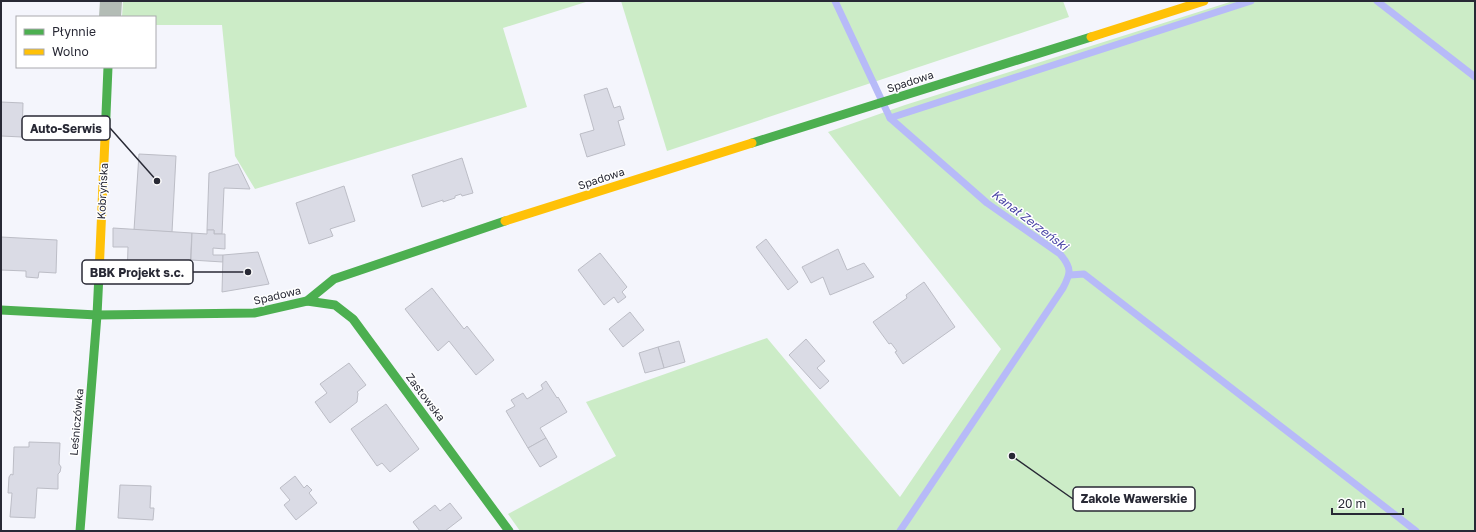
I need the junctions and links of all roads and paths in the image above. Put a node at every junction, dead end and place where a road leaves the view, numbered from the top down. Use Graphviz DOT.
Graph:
graph roads {
  1 [pos="111,1"];
  2 [pos="1204,1"];
  3 [pos="110,16"];
  4 [pos="108,68"];
  5 [pos="307,301"];
  6 [pos="1,310"];
  7 [pos="97,315"];
  8 [pos="80,531"];
  9 [pos="509,531"];
  1 -- 3 [label="street"];
  2 -- 5 [label="street, Spadowa"];
  4 -- 7 [label="street, Kobryńska"];
  5 -- 7 [label="street, Spadowa"];
  5 -- 9 [label="street, Zastowska"];
  6 -- 7 [label="street, Spadowa"];
  7 -- 8 [label="street, Leśniczówka"];
}
